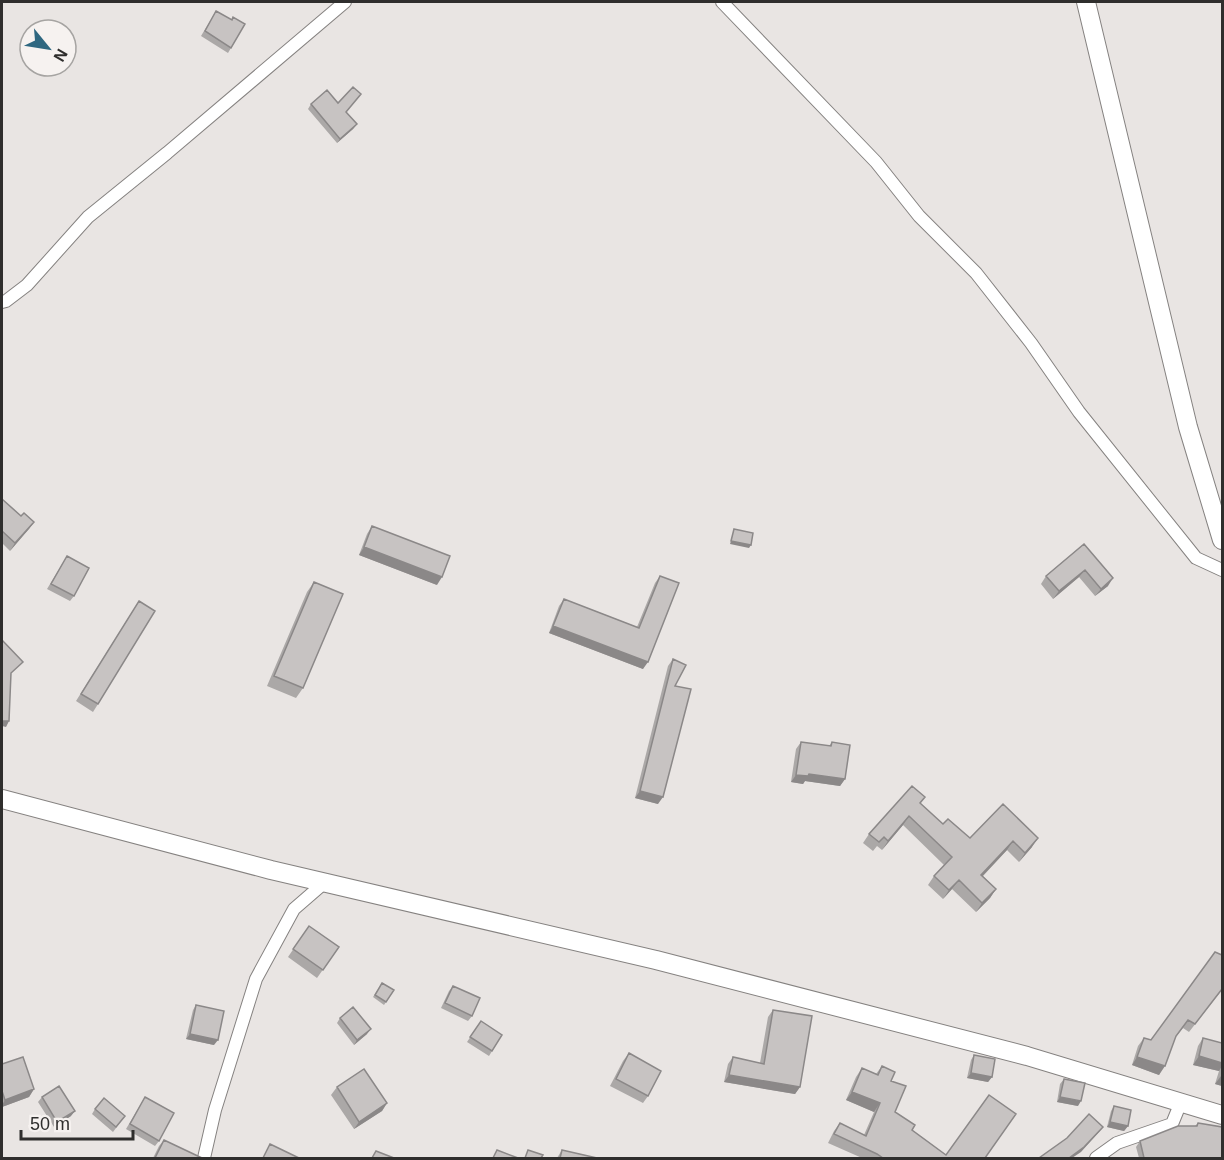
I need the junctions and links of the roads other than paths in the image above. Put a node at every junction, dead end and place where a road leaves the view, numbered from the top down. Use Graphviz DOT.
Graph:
graph roads {
  1 [pos="345,2"];
  2 [pos="722,2"];
  3 [pos="1086,2"];
  4 [pos="2,302"];
  5 [pos="1222,540"];
  6 [pos="1222,570"];
  7 [pos="2,800"];
  8 [pos="324,883"];
  9 [pos="1181,1102"];
  10 [pos="1222,1115"];
  11 [pos="204,1158"];
  12 [pos="1096,1158"];
  1 -- 4 [label="street"];
  2 -- 6 [label="street"];
  3 -- 5 [label="street"];
  7 -- 8 [label="street"];
  8 -- 9 [label="street"];
  8 -- 11 [label="street"];
  9 -- 10 [label="street"];
  9 -- 12 [label="street"];
}
